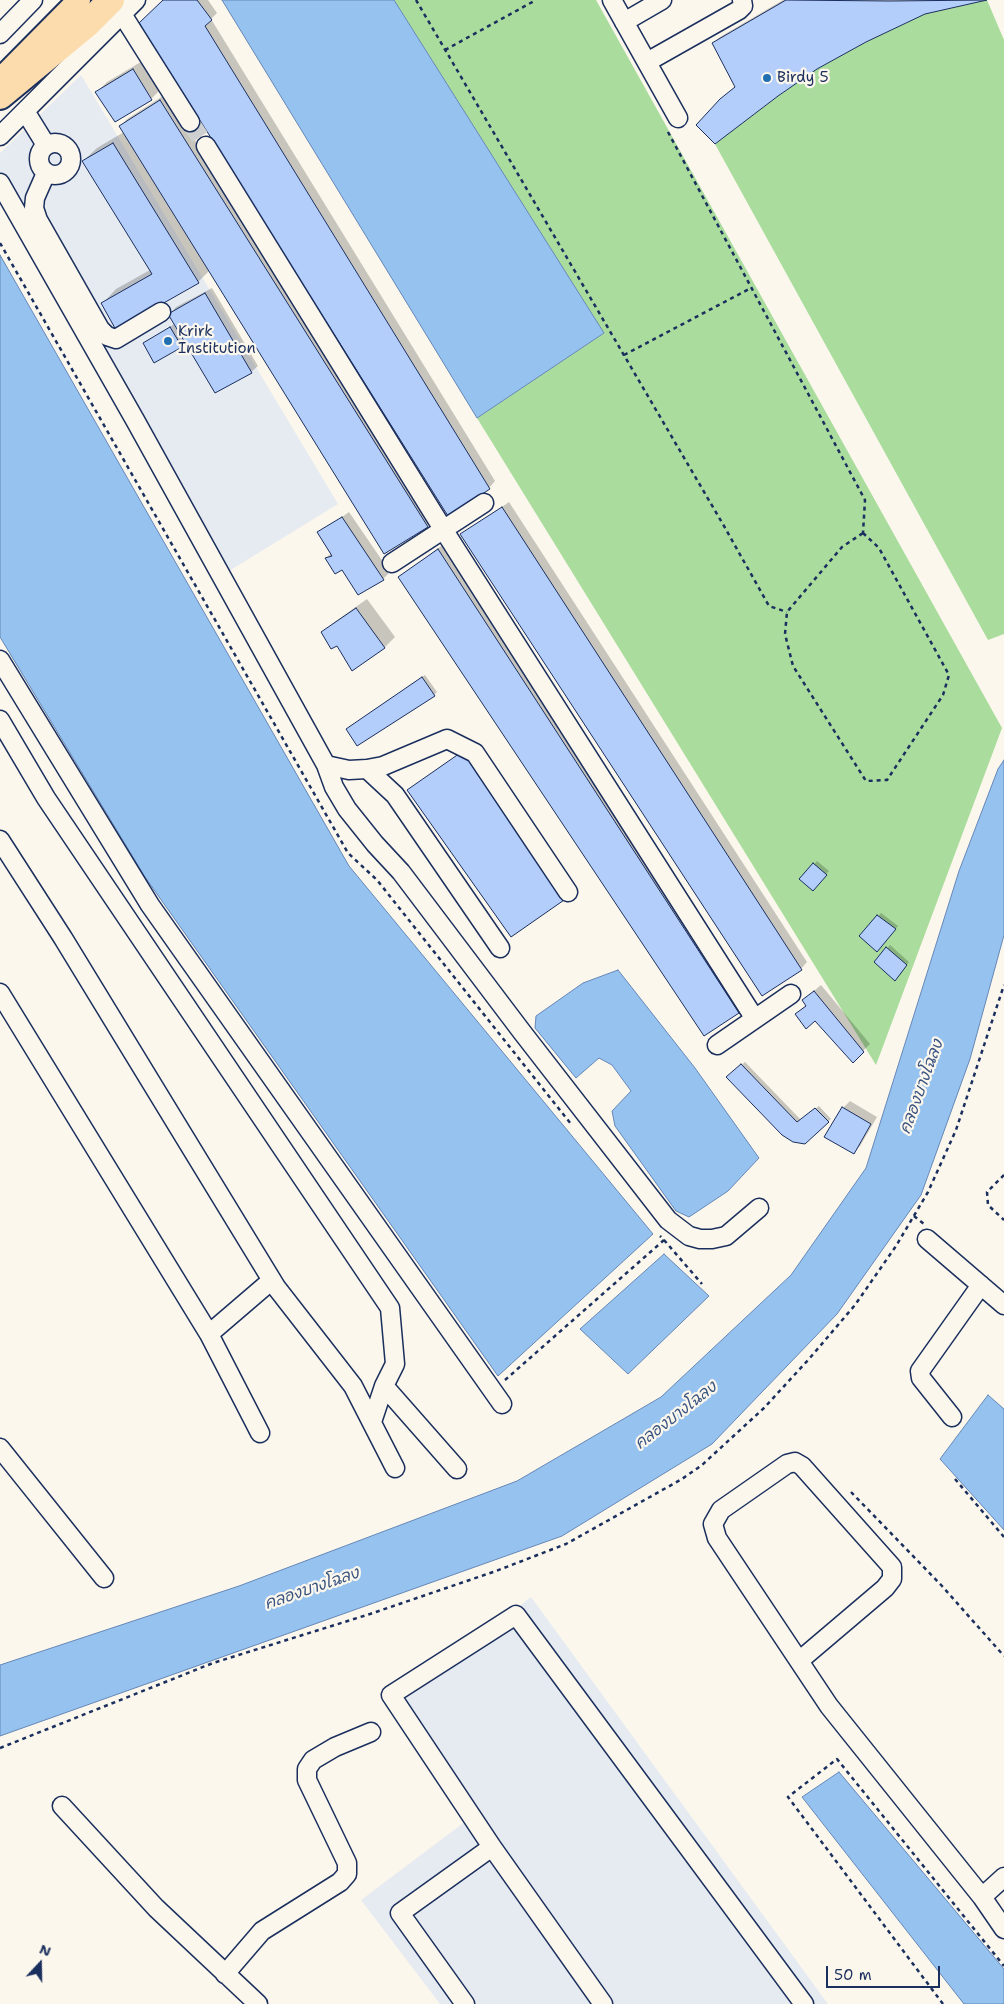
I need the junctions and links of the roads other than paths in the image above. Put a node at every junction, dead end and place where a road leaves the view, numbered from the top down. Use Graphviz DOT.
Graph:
graph roads {
  1 [pos="33,0"];
  2 [pos="79,0"];
  3 [pos="136,0"];
  4 [pos="612,0"];
  5 [pos="662,0"];
  6 [pos="742,0"];
  7 [pos="117,7"];
  8 [pos="624,22"];
  9 [pos="0,34"];
  10 [pos="647,62"];
  11 [pos="0,80"];
  12 [pos="0,96"];
  13 [pos="25,111"];
  14 [pos="190,122"];
  15 [pos="673,125"];
  16 [pos="0,136"];
  17 [pos="46,144"];
  18 [pos="206,146"];
  19 [pos="46,173"];
  20 [pos="0,183"];
  21 [pos="161,312"];
  22 [pos="484,503"];
  23 [pos="443,530"];
  24 [pos="392,563"];
  25 [pos="0,660"];
  26 [pos="0,720"];
  27 [pos="326,765"];
  28 [pos="367,770"];
  29 [pos="0,840"];
  30 [pos="568,892"];
  31 [pos="500,948"];
  32 [pos="0,993"];
  33 [pos="791,994"];
  34 [pos="755,1019"];
  35 [pos="717,1045"];
  36 [pos="759,1208"];
  37 [pos="927,1239"];
  38 [pos="272,1280"];
  39 [pos="981,1285"];
  40 [pos="1004,1305"];
  41 [pos="209,1334"];
  42 [pos="384,1386"];
  43 [pos="502,1404"];
  44 [pos="952,1417"];
  45 [pos="372,1422"];
  46 [pos="260,1433"];
  47 [pos="0,1448"];
  48 [pos="395,1468"];
  49 [pos="457,1469"];
  50 [pos="104,1578"];
  51 [pos="799,1661"];
  52 [pos="371,1732"];
  53 [pos="62,1806"];
  54 [pos="492,1847"];
  55 [pos="1004,1877"];
  56 [pos="982,1897"];
  57 [pos="1004,1929"];
  58 [pos="226,1974"];
  59 [pos="258,2004"];
  60 [pos="465,2004"];
  61 [pos="603,2004"];
  62 [pos="804,2004"];
  1 -- 9 [label="street"];
  2 -- 11 [label="main road"];
  3 -- 7 [label="street"];
  4 -- 8 [label="street"];
  5 -- 8 [label="street"];
  6 -- 10 [label="street"];
  7 -- 12 [label="highway"];
  7 -- 13 [label="street"];
  7 -- 14 [label="street"];
  8 -- 10 [label="street"];
  10 -- 15 [label="street"];
  13 -- 16 [label="street"];
  13 -- 17 [label="street"];
  17 -- 19 [label="street"];
  17 -- 19 [label="street"];
  18 -- 23 [label="street"];
  19 -- 21 [label="street"];
  20 -- 27 [label="street"];
  22 -- 23 [label="street"];
  23 -- 24 [label="street"];
  23 -- 34 [label="street"];
  25 -- 43 [label="street"];
  26 -- 42 [label="street"];
  27 -- 28 [label="street"];
  27 -- 36 [label="street"];
  28 -- 30 [label="street"];
  28 -- 31 [label="street"];
  29 -- 38 [label="street"];
  32 -- 41 [label="street"];
  33 -- 34 [label="street"];
  34 -- 35 [label="street"];
  37 -- 39 [label="street"];
  38 -- 41 [label="street"];
  38 -- 45 [label="street"];
  39 -- 40 [label="street"];
  39 -- 44 [label="street"];
  41 -- 46 [label="street"];
  42 -- 45 [label="street"];
  42 -- 49 [label="street"];
  45 -- 48 [label="street"];
  47 -- 50 [label="street"];
  51 -- 51 [label="street"];
  51 -- 56 [label="street"];
  52 -- 58 [label="street"];
  53 -- 58 [label="street"];
  54 -- 60 [label="street"];
  54 -- 61 [label="street"];
  54 -- 62 [label="street"];
  55 -- 56 [label="street"];
  56 -- 57 [label="street"];
  58 -- 59 [label="street"];
}
